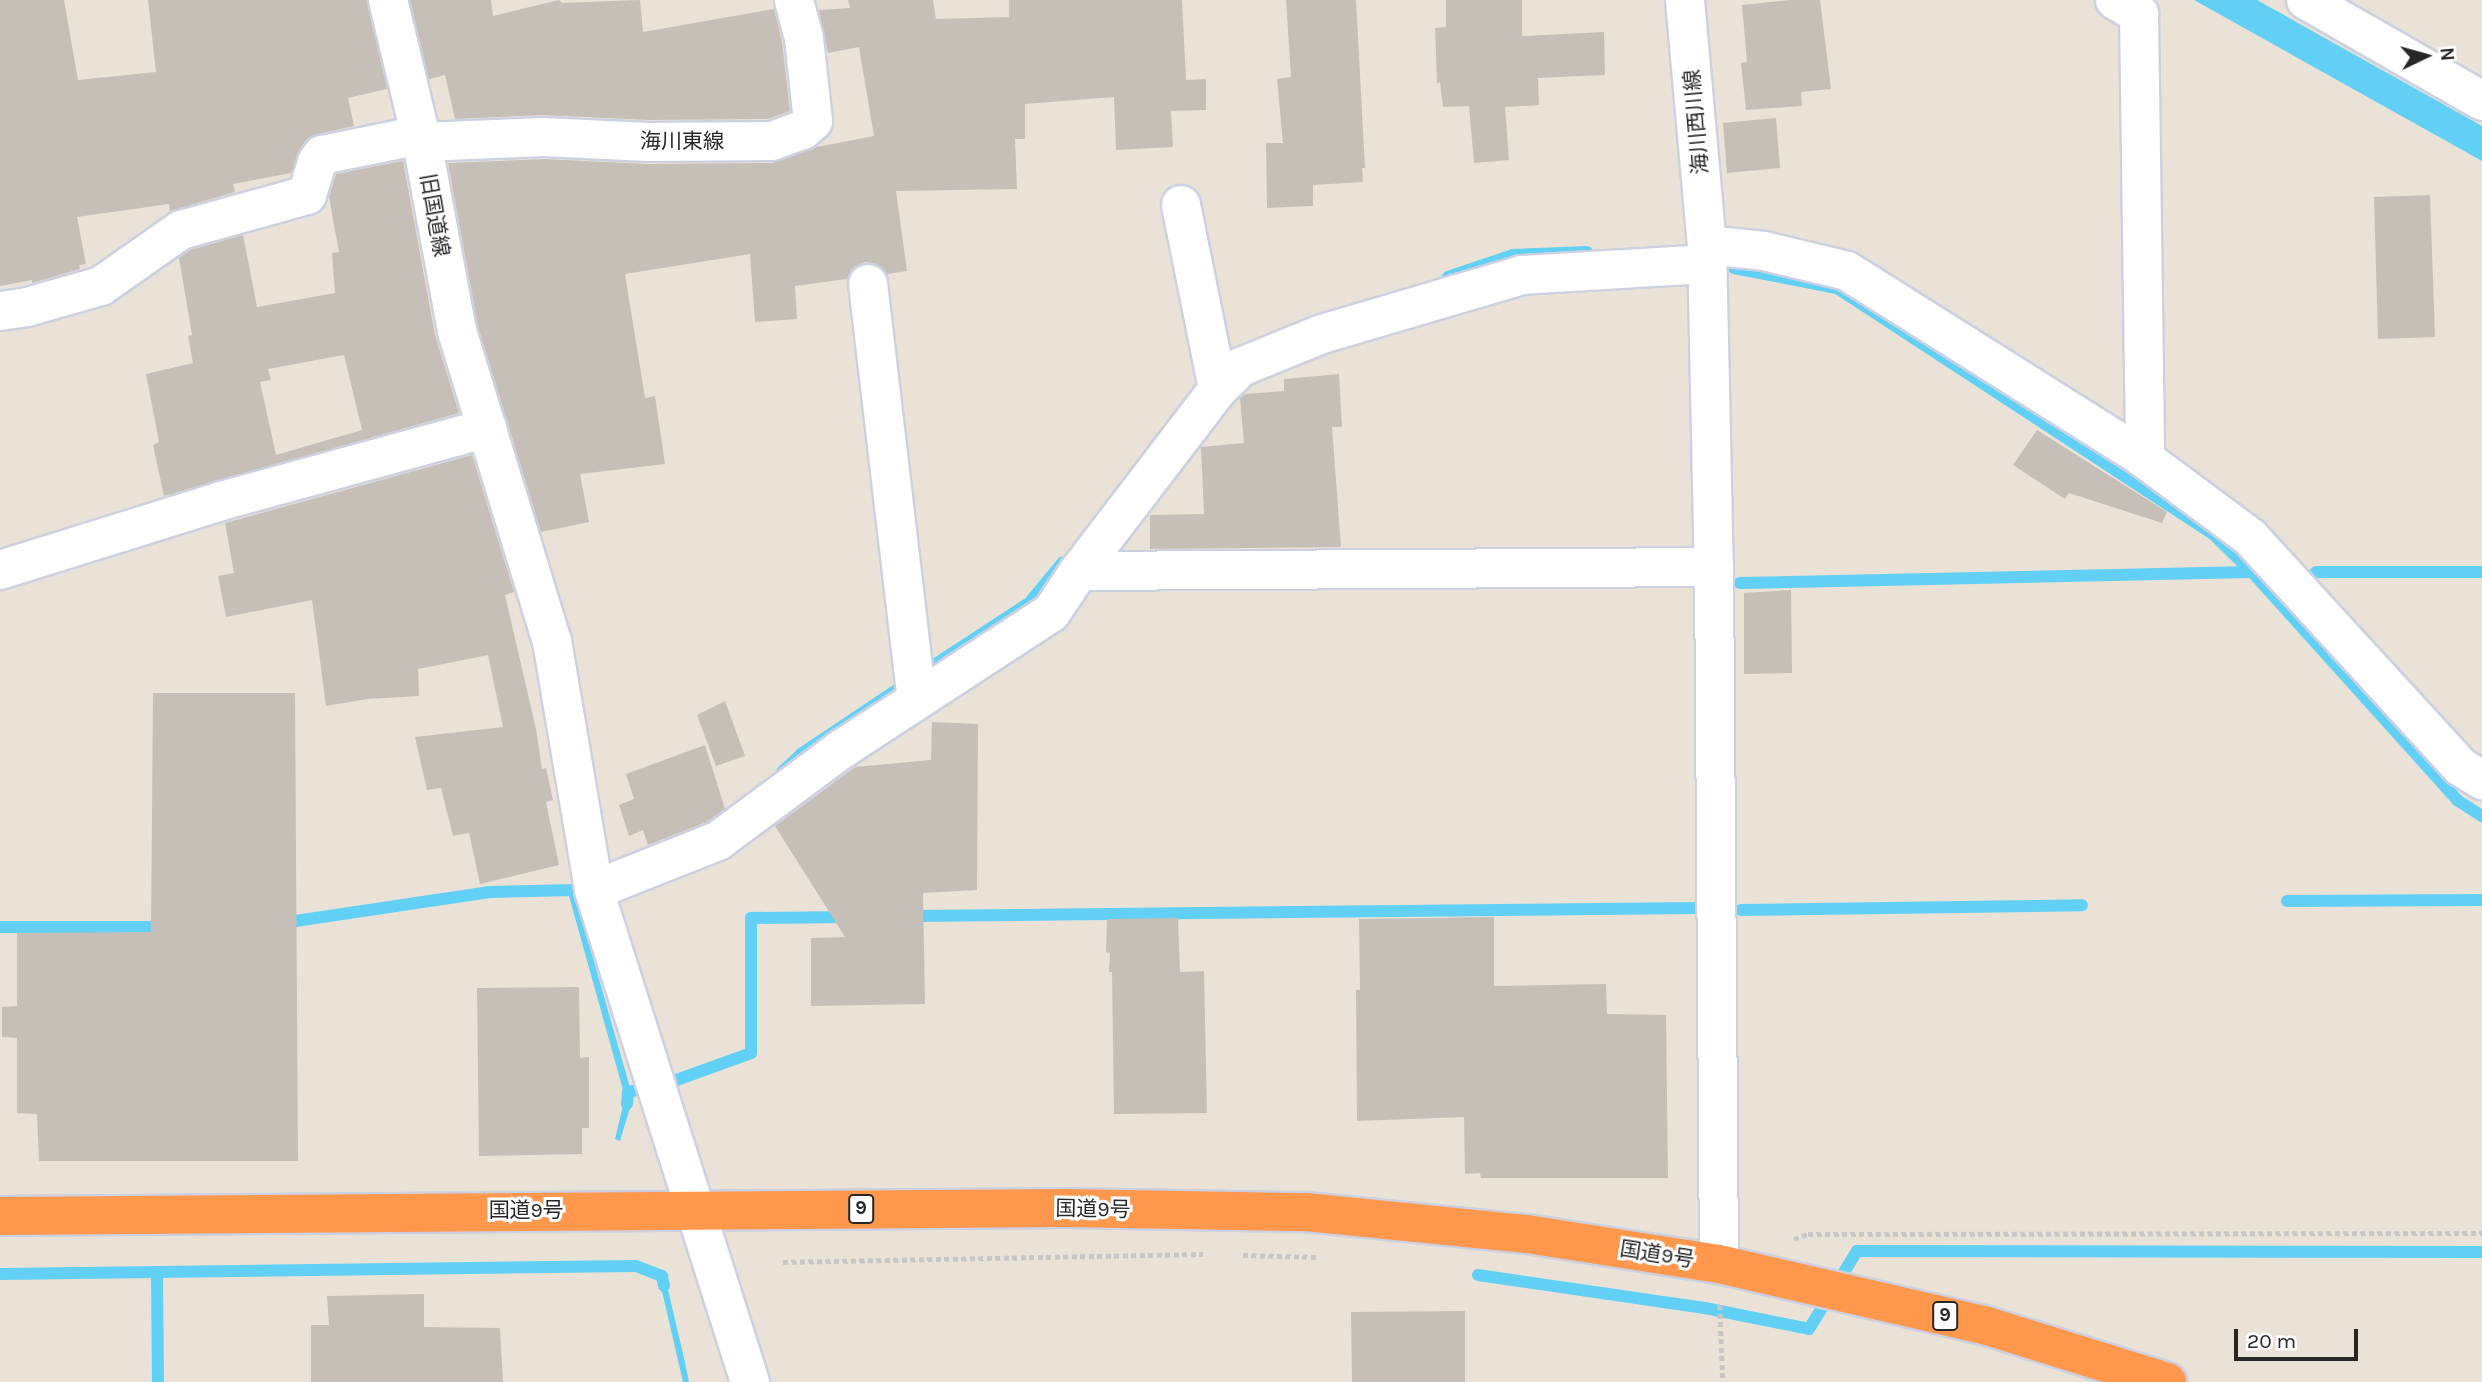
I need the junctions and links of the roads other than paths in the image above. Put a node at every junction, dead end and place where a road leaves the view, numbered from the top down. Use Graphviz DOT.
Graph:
graph roads {
  1 [pos="388,0"];
  2 [pos="794,0"];
  3 [pos="1685,0"];
  4 [pos="2115,0"];
  5 [pos="2306,0"];
  6 [pos="2482,101"];
  7 [pos="421,138"];
  8 [pos="1181,205"];
  9 [pos="1707,254"];
  10 [pos="868,284"];
  11 [pos="0,311"];
  12 [pos="1219,389"];
  13 [pos="487,428"];
  14 [pos="2145,459"];
  15 [pos="1714,567"];
  16 [pos="0,570"];
  17 [pos="1079,571"];
  18 [pos="917,700"];
  19 [pos="2482,780"];
  20 [pos="594,890"];
  21 [pos="694,1209"];
  22 [pos="0,1216"];
  23 [pos="1719,1264"];
  24 [pos="750,1382"];
  25 [pos="2167,1382"];
  1 -- 7 [label="street, 旧国道線"];
  2 -- 7 [label="street, 海川東線"];
  3 -- 9 [label="street, 海川西川線"];
  4 -- 14 [label="street"];
  5 -- 6 [label="street"];
  7 -- 11 [label="street"];
  7 -- 13 [label="street, 旧国道線"];
  8 -- 12 [label="street"];
  9 -- 12 [label="street"];
  9 -- 14 [label="street"];
  9 -- 15 [label="street, 海川西川線"];
  10 -- 18 [label="street"];
  12 -- 17 [label="street"];
  13 -- 16 [label="street"];
  13 -- 20 [label="street, 旧国道線"];
  14 -- 19 [label="street"];
  15 -- 17 [label="street"];
  15 -- 23 [label="street, 海川西川線"];
  17 -- 18 [label="street"];
  18 -- 20 [label="street"];
  20 -- 21 [label="street, 旧国道線"];
  21 -- 22 [label="highway, 国道9号 / 9"];
  21 -- 23 [label="highway, 国道9号 / 9"];
  21 -- 24 [label="street, 旧国道線"];
  23 -- 25 [label="highway, 国道9号 / 9"];
}
